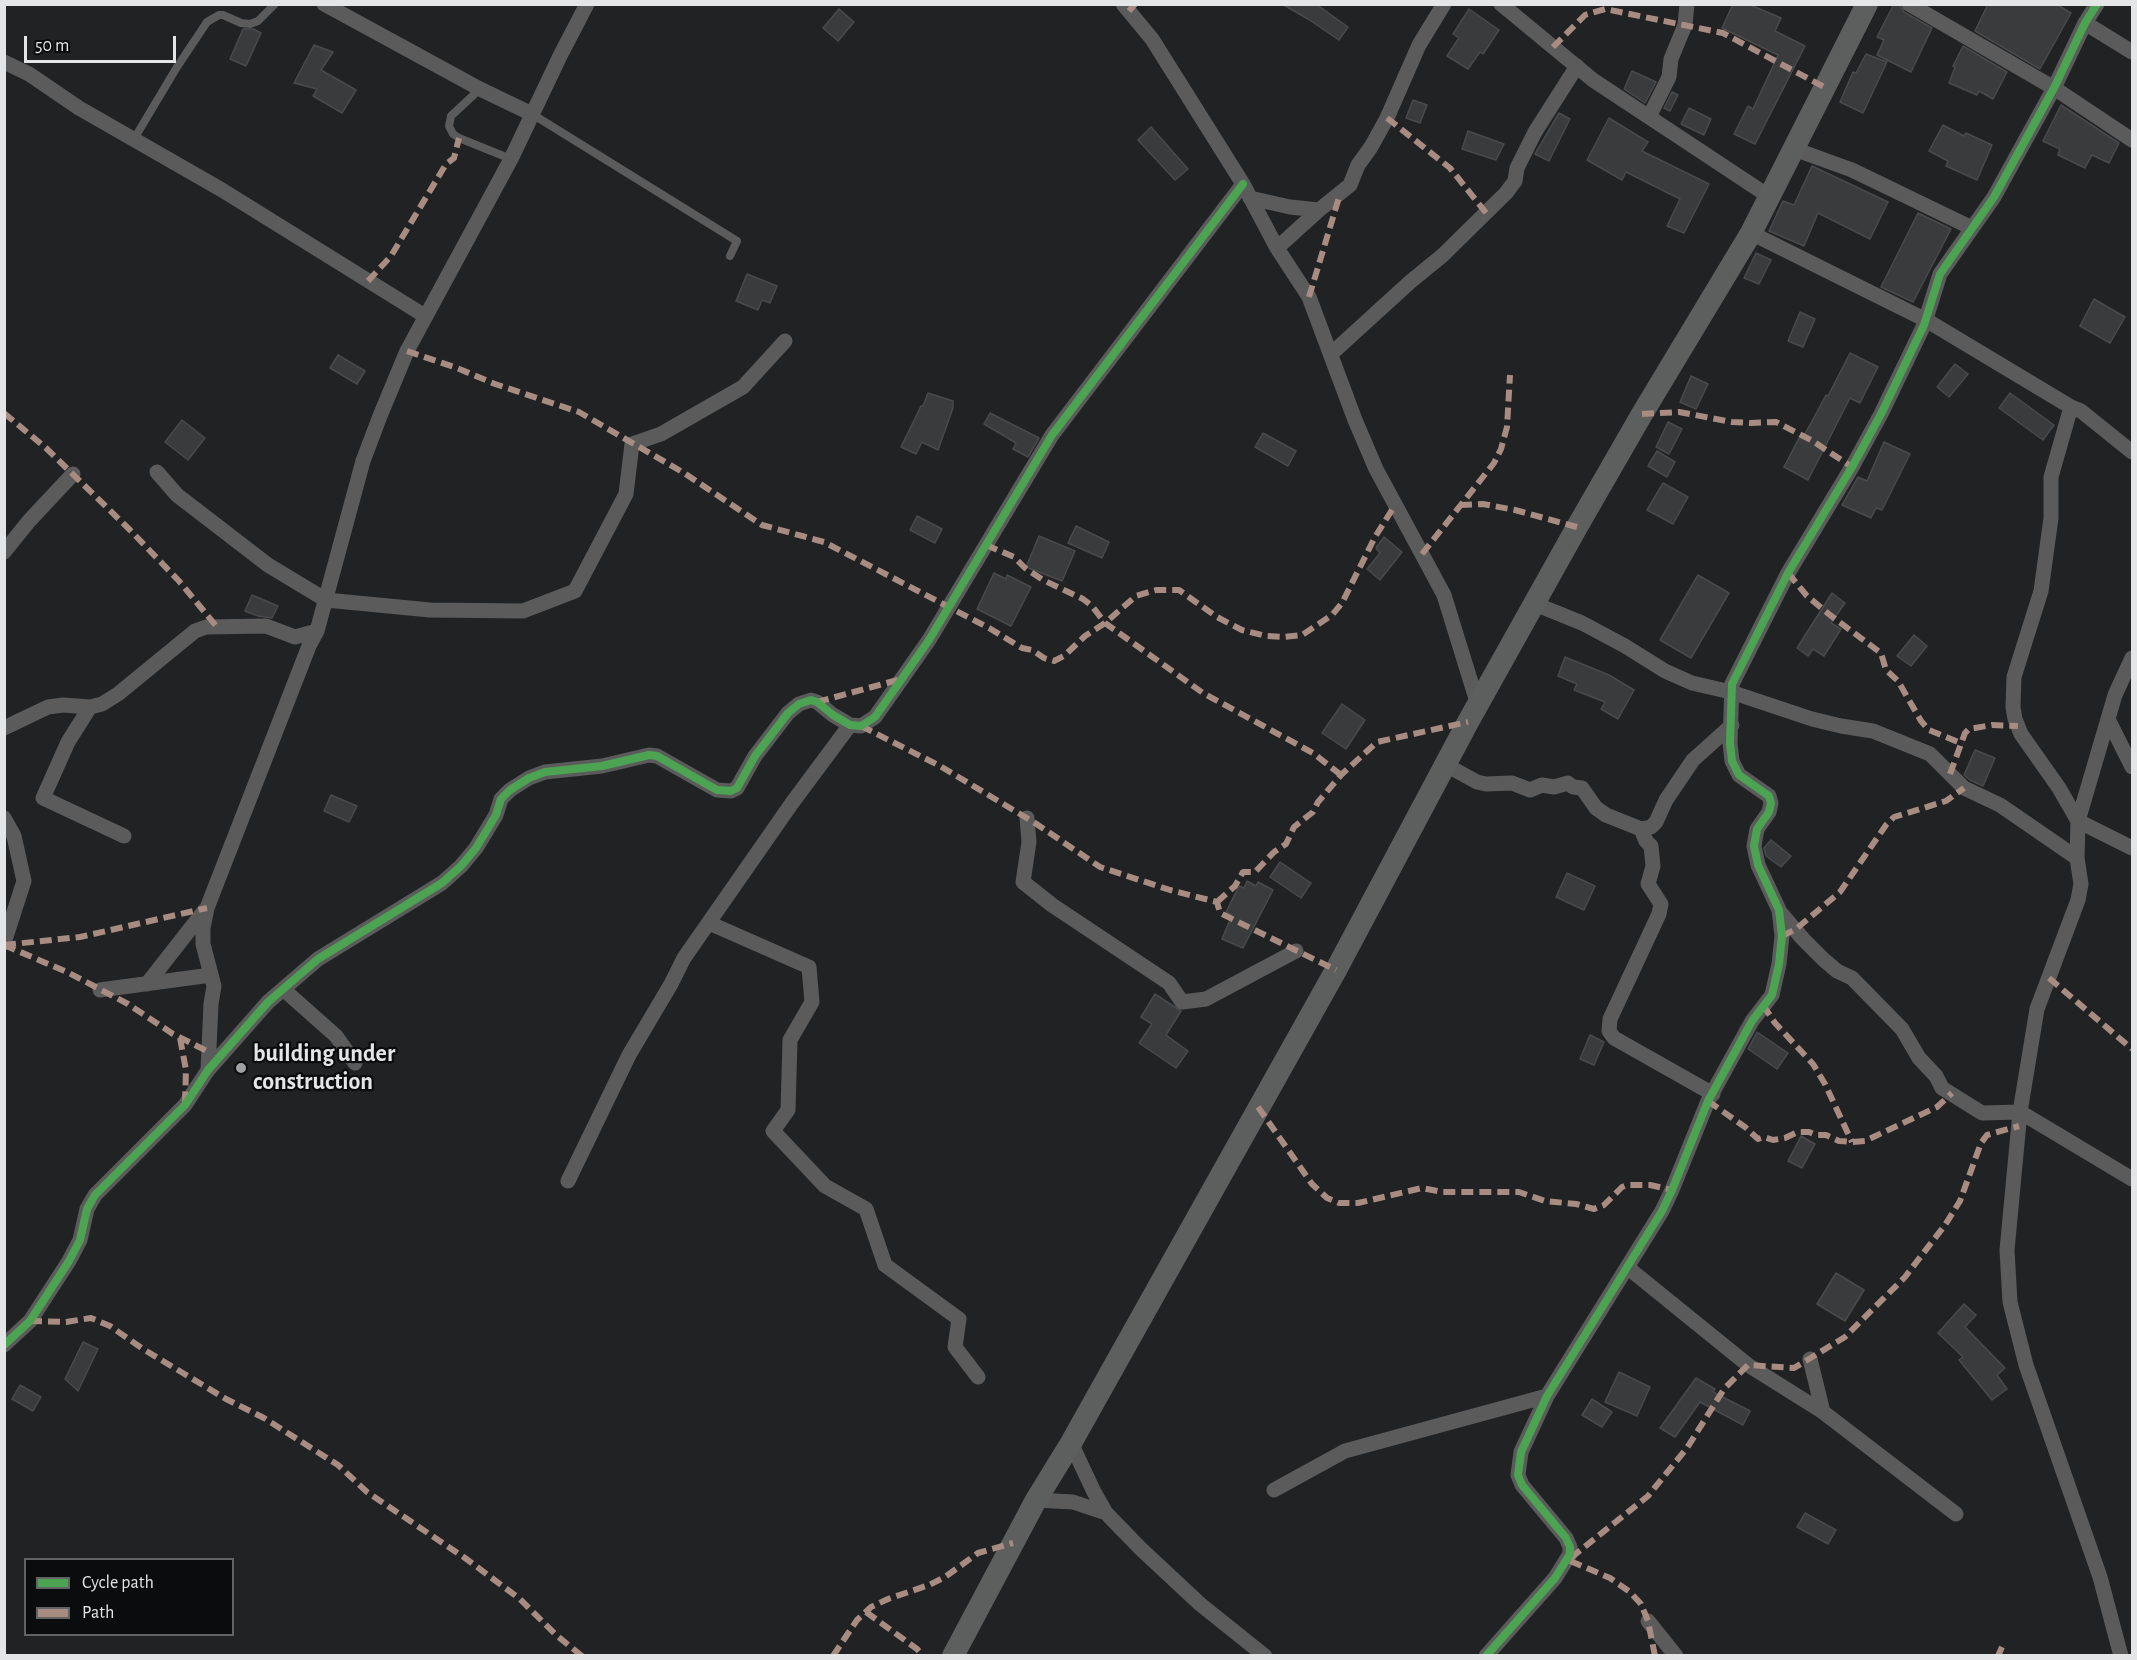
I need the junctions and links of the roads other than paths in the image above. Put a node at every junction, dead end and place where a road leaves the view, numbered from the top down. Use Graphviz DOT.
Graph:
graph roads {
  1 [pos="275,4"];
  2 [pos="324,4"];
  3 [pos="587,4"];
  4 [pos="1123,4"];
  5 [pos="1444,4"];
  6 [pos="1501,4"];
  7 [pos="1687,4"];
  8 [pos="1868,4"];
  9 [pos="1909,4"];
  10 [pos="2097,4"];
  11 [pos="2085,23"];
  12 [pos="2133,52"];
  13 [pos="4,62"];
  14 [pos="1577,66"];
  15 [pos="2054,88"];
  16 [pos="480,89"];
  17 [pos="532,114"];
  18 [pos="1649,117"];
  19 [pos="134,139"];
  20 [pos="2133,140"];
  21 [pos="1794,149"];
  22 [pos="511,159"];
  23 [pos="1246,191"];
  24 [pos="1770,197"];
  25 [pos="1319,210"];
  26 [pos="1972,228"];
  27 [pos="1751,233"];
  28 [pos="1277,249"];
  29 [pos="730,256"];
  30 [pos="425,316"];
  31 [pos="1926,320"];
  32 [pos="785,341"];
  33 [pos="1331,354"];
  34 [pos="2071,407"];
  35 [pos="2133,452"];
  36 [pos="157,472"];
  37 [pos="73,474"];
  38 [pos="4,552"];
  39 [pos="326,600"];
  40 [pos="1535,604"];
  41 [pos="317,631"];
  42 [pos="2133,658"];
  43 [pos="1731,692"];
  44 [pos="1478,705"];
  45 [pos="90,707"];
  46 [pos="2108,719"];
  47 [pos="850,725"];
  48 [pos="1732,725"];
  49 [pos="4,728"];
  50 [pos="1446,765"];
  51 [pos="2133,767"];
  52 [pos="4,818"];
  53 [pos="1027,818"];
  54 [pos="2078,821"];
  55 [pos="1641,829"];
  56 [pos="124,836"];
  57 [pos="2133,848"];
  58 [pos="2077,858"];
  59 [pos="207,908"];
  60 [pos="1779,910"];
  61 [pos="709,923"];
  62 [pos="4,943"];
  63 [pos="1296,951"];
  64 [pos="211,975"];
  65 [pos="147,984"];
  66 [pos="283,989"];
  67 [pos="100,990"];
  68 [pos="355,1063"];
  69 [pos="208,1070"];
  70 [pos="1713,1094"];
  71 [pos="2020,1112"];
  72 [pos="2133,1179"];
  73 [pos="568,1181"];
  74 [pos="1627,1267"];
  75 [pos="4,1345"];
  76 [pos="1810,1359"];
  77 [pos="978,1377"];
  78 [pos="1547,1396"];
  79 [pos="1823,1412"];
  80 [pos="1071,1443"];
  81 [pos="1274,1490"];
  82 [pos="1036,1500"];
  83 [pos="1106,1512"];
  84 [pos="1956,1514"];
  85 [pos="1648,1621"];
  86 [pos="1509,1629"];
  87 [pos="953,1656"];
  88 [pos="1265,1656"];
  89 [pos="1486,1656"];
  90 [pos="1503,1656"];
  91 [pos="1676,1656"];
  92 [pos="2121,1656"];
  1 -- 19 [label="lane"];
  2 -- 16 [label="street"];
  3 -- 17 [label="street"];
  4 -- 23 [label="street"];
  5 -- 25 [label="street"];
  6 -- 14 [label="street"];
  7 -- 18 [label="street"];
  8 -- 21 [label="main road"];
  9 -- 15 [label="street"];
  10 -- 11 [label="street"];
  11 -- 12 [label="street"];
  11 -- 15 [label="street"];
  13 -- 19 [label="street"];
  14 -- 18 [label="street"];
  14 -- 33 [label="street"];
  15 -- 20 [label="street"];
  15 -- 26 [label="street"];
  16 -- 17 [label="street"];
  16 -- 22 [label="lane"];
  17 -- 22 [label="street"];
  17 -- 29 [label="lane"];
  18 -- 24 [label="street"];
  19 -- 30 [label="street"];
  21 -- 24 [label="main road"];
  21 -- 26 [label="street"];
  22 -- 30 [label="street"];
  23 -- 25 [label="street"];
  23 -- 28 [label="street"];
  23 -- 47 [label="street"];
  24 -- 27 [label="main road"];
  25 -- 28 [label="street"];
  26 -- 31 [label="street"];
  27 -- 31 [label="street"];
  27 -- 40 [label="main road"];
  28 -- 33 [label="street"];
  30 -- 39 [label="street"];
  31 -- 34 [label="street"];
  31 -- 43 [label="street"];
  32 -- 39 [label="street"];
  33 -- 44 [label="street"];
  34 -- 35 [label="street"];
  34 -- 54 [label="street"];
  36 -- 39 [label="street"];
  37 -- 38 [label="street"];
  39 -- 41 [label="street"];
  40 -- 43 [label="street"];
  40 -- 44 [label="main road"];
  41 -- 45 [label="street"];
  41 -- 59 [label="street"];
  42 -- 46 [label="street"];
  43 -- 48 [label="street"];
  43 -- 58 [label="street"];
  44 -- 50 [label="main road"];
  45 -- 49 [label="street"];
  45 -- 56 [label="street"];
  46 -- 51 [label="street"];
  46 -- 54 [label="street"];
  47 -- 61 [label="street"];
  47 -- 66 [label="street"];
  48 -- 55 [label="street"];
  48 -- 60 [label="street"];
  50 -- 55 [label="street"];
  50 -- 80 [label="main road"];
  52 -- 62 [label="street"];
  53 -- 63 [label="street"];
  54 -- 57 [label="street"];
  54 -- 58 [label="street"];
  55 -- 70 [label="street"];
  58 -- 71 [label="street"];
  59 -- 64 [label="street"];
  59 -- 65 [label="street"];
  60 -- 70 [label="street"];
  60 -- 71 [label="street"];
  61 -- 73 [label="street"];
  61 -- 77 [label="street"];
  64 -- 65 [label="street"];
  64 -- 69 [label="street"];
  65 -- 67 [label="street"];
  66 -- 68 [label="street"];
  66 -- 69 [label="street"];
  69 -- 75 [label="street"];
  70 -- 74 [label="street"];
  71 -- 72 [label="street"];
  71 -- 92 [label="street"];
  74 -- 78 [label="street"];
  74 -- 79 [label="street"];
  76 -- 79 [label="street"];
  78 -- 81 [label="street"];
  78 -- 86 [label="street"];
  79 -- 84 [label="street"];
  80 -- 82 [label="main road"];
  80 -- 83 [label="street"];
  82 -- 83 [label="street"];
  82 -- 87 [label="main road"];
  83 -- 88 [label="street"];
  85 -- 91 [label="street"];
  86 -- 89 [label="street"];
  86 -- 90 [label="street"];
}
